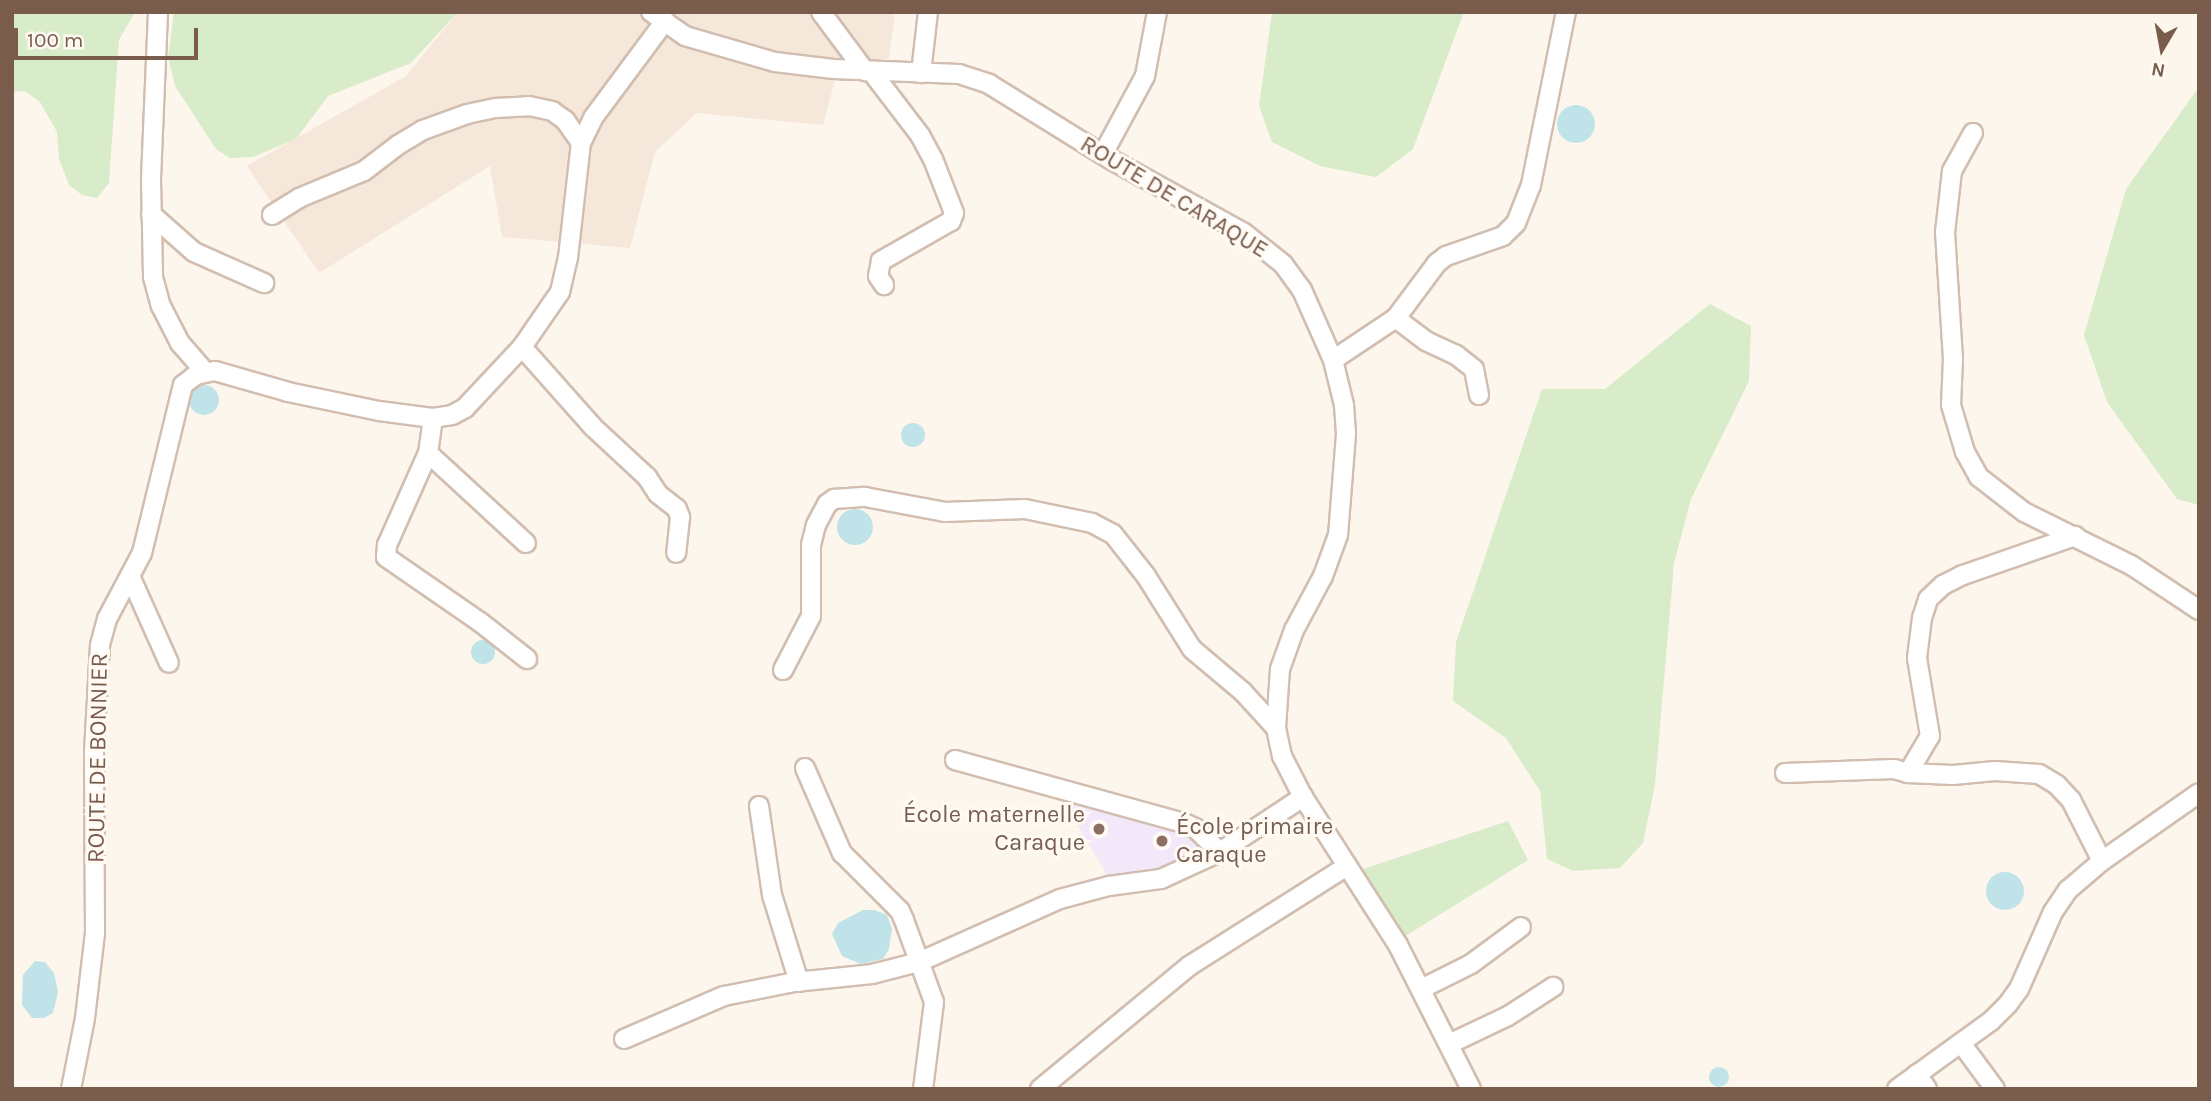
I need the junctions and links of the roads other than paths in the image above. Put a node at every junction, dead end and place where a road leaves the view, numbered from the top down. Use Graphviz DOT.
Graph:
graph roads {
  1 [pos="158,12"];
  2 [pos="821,12"];
  3 [pos="928,12"];
  4 [pos="1157,12"];
  5 [pos="1566,12"];
  6 [pos="658,17"];
  7 [pos="868,71"];
  8 [pos="921,73"];
  9 [pos="1973,133"];
  10 [pos="581,143"];
  11 [pos="1103,155"];
  12 [pos="151,214"];
  13 [pos="272,215"];
  14 [pos="264,283"];
  15 [pos="884,285"];
  16 [pos="1396,318"];
  17 [pos="522,347"];
  18 [pos="1333,360"];
  19 [pos="205,372"];
  20 [pos="1479,395"];
  21 [pos="433,418"];
  22 [pos="428,453"];
  23 [pos="2075,536"];
  24 [pos="526,543"];
  25 [pos="676,553"];
  26 [pos="130,576"];
  27 [pos="2199,610"];
  28 [pos="527,659"];
  29 [pos="169,663"];
  30 [pos="783,670"];
  31 [pos="1276,728"];
  32 [pos="954,760"];
  33 [pos="805,768"];
  34 [pos="1785,773"];
  35 [pos="1908,773"];
  36 [pos="2199,793"];
  37 [pos="1303,797"];
  38 [pos="758,806"];
  39 [pos="1220,852"];
  40 [pos="2102,860"];
  41 [pos="1347,866"];
  42 [pos="1521,927"];
  43 [pos="919,962"];
  44 [pos="799,982"];
  45 [pos="1553,987"];
  46 [pos="1421,989"];
  47 [pos="624,1039"];
  48 [pos="1961,1043"];
  49 [pos="1449,1044"];
  50 [pos="1922,1081"];
  51 [pos="71,1089"];
  52 [pos="923,1089"];
  53 [pos="1040,1089"];
  54 [pos="1471,1089"];
  55 [pos="1897,1089"];
  56 [pos="1994,1089"];
  1 -- 12 [label="street"];
  2 -- 7 [label="street"];
  3 -- 8 [label="street"];
  4 -- 11 [label="street"];
  5 -- 16 [label="street"];
  6 -- 7 [label="street, ROUTE DE CARAQUE"];
  6 -- 10 [label="street"];
  7 -- 8 [label="street, ROUTE DE CARAQUE"];
  7 -- 15 [label="street"];
  8 -- 11 [label="street, ROUTE DE CARAQUE"];
  9 -- 23 [label="street"];
  10 -- 13 [label="street"];
  10 -- 17 [label="street"];
  11 -- 18 [label="street, ROUTE DE CARAQUE"];
  12 -- 14 [label="street"];
  12 -- 19 [label="street"];
  16 -- 18 [label="street"];
  16 -- 20 [label="street"];
  17 -- 21 [label="street"];
  17 -- 25 [label="street"];
  18 -- 31 [label="street, ROUTE DE CARAQUE"];
  19 -- 21 [label="street"];
  19 -- 26 [label="street, ROUTE DE BONNIER"];
  21 -- 22 [label="street"];
  22 -- 24 [label="street"];
  22 -- 28 [label="street"];
  23 -- 27 [label="street"];
  23 -- 35 [label="street"];
  26 -- 29 [label="street"];
  26 -- 51 [label="street, ROUTE DE BONNIER"];
  30 -- 31 [label="street"];
  31 -- 37 [label="street, ROUTE DE CARAQUE"];
  32 -- 39 [label="street"];
  33 -- 43 [label="street"];
  34 -- 35 [label="street"];
  35 -- 40 [label="street"];
  36 -- 40 [label="street"];
  37 -- 39 [label="street"];
  37 -- 41 [label="street, ROUTE DE CARAQUE"];
  38 -- 44 [label="street"];
  39 -- 43 [label="street"];
  40 -- 48 [label="street"];
  41 -- 46 [label="street, ROUTE DE CARAQUE"];
  41 -- 53 [label="street"];
  42 -- 46 [label="street"];
  43 -- 44 [label="street"];
  43 -- 52 [label="street"];
  44 -- 47 [label="street"];
  45 -- 49 [label="street"];
  46 -- 49 [label="street, ROUTE DE CARAQUE"];
  48 -- 50 [label="street"];
  48 -- 56 [label="street"];
  49 -- 54 [label="street, ROUTE DE CARAQUE"];
  50 -- 55 [label="street"];
}
